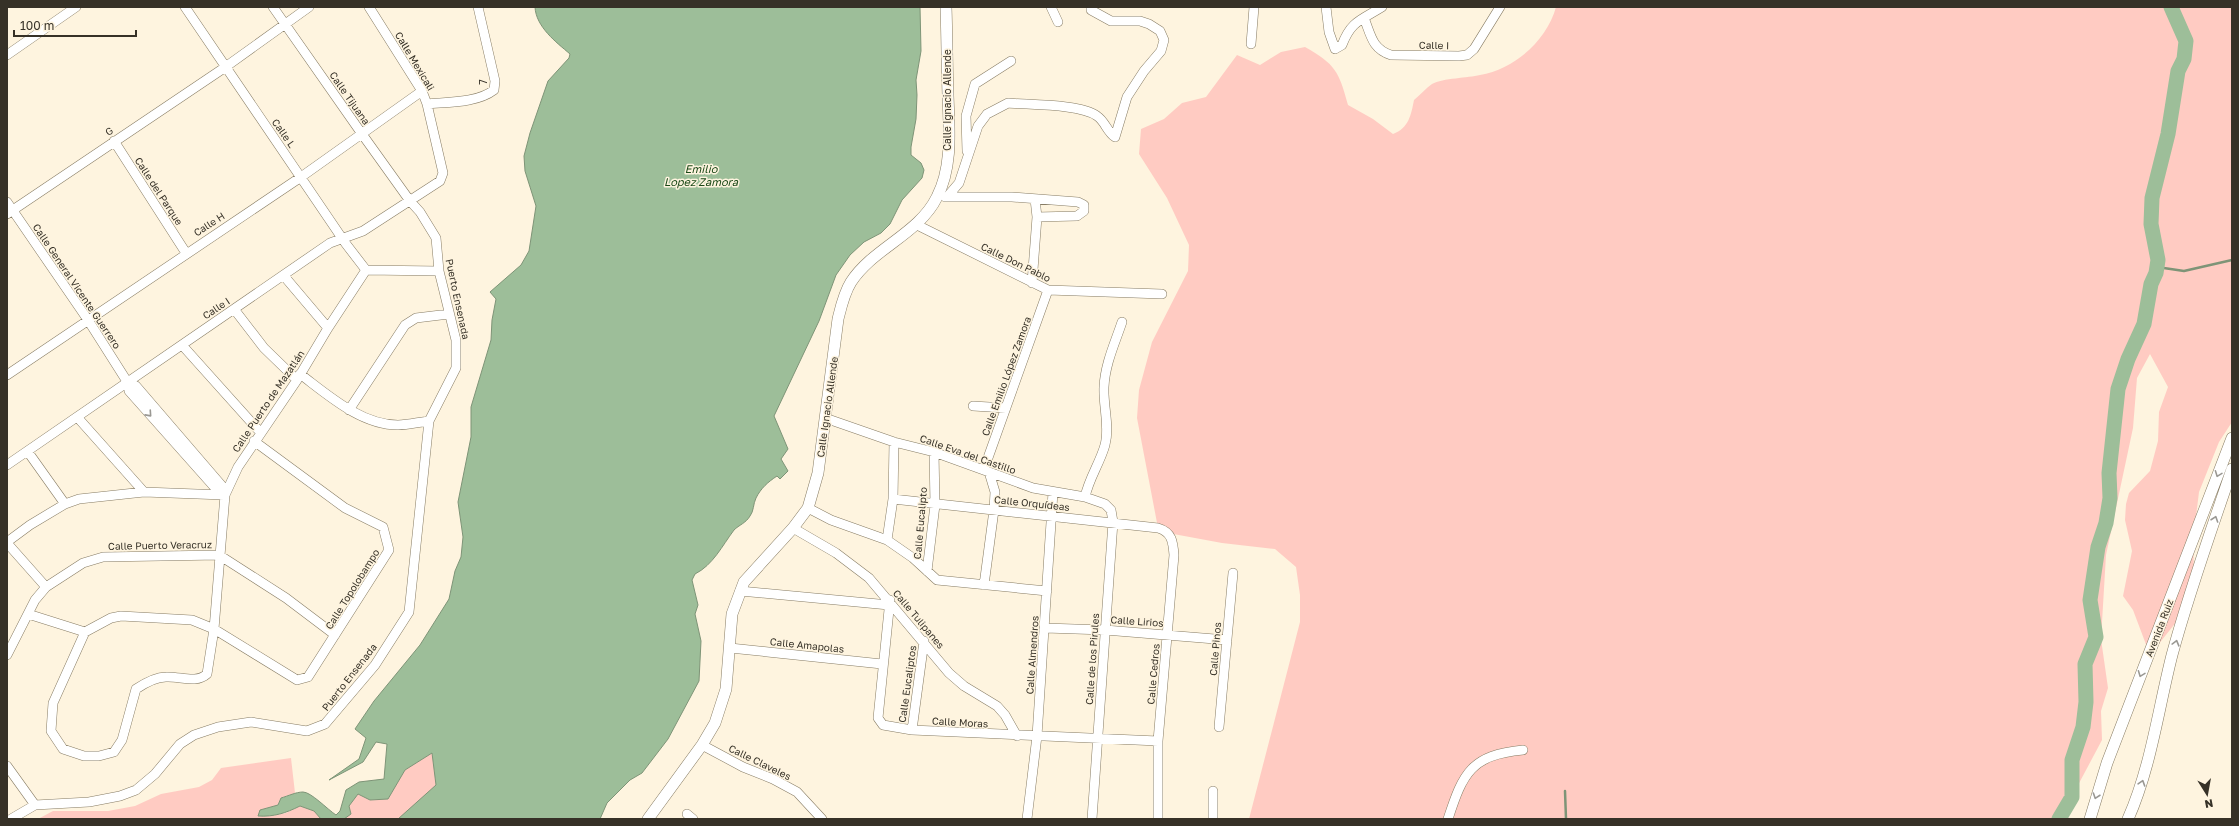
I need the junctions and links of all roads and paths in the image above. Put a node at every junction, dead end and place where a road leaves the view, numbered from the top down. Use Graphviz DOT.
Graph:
graph roads {
  1 [pos="76,7"];
  2 [pos="185,7"];
  3 [pos="273,7"];
  4 [pos="310,7"];
  5 [pos="369,7"];
  6 [pos="478,7"];
  7 [pos="946,7"];
  8 [pos="1052,7"];
  9 [pos="1091,7"];
  10 [pos="1254,7"];
  11 [pos="1326,7"];
  12 [pos="1382,7"];
  13 [pos="1500,7"];
  14 [pos="1364,18"];
  15 [pos="1058,22"];
  16 [pos="285,24"];
  17 [pos="1251,44"];
  18 [pos="7,55"];
  19 [pos="1011,61"];
  20 [pos="224,68"];
  21 [pos="422,91"];
  22 [pos="427,104"];
  23 [pos="362,134"];
  24 [pos="114,141"];
  25 [pos="967,157"];
  26 [pos="301,177"];
  27 [pos="442,177"];
  28 [pos="942,197"];
  29 [pos="1035,199"];
  30 [pos="410,201"];
  31 [pos="7,202"];
  32 [pos="10,212"];
  33 [pos="1037,217"];
  34 [pos="915,224"];
  35 [pos="342,238"];
  36 [pos="186,253"];
  37 [pos="366,270"];
  38 [pos="439,272"];
  39 [pos="284,276"];
  40 [pos="1032,282"];
  41 [pos="1048,290"];
  42 [pos="1162,294"];
  43 [pos="234,309"];
  44 [pos="450,314"];
  45 [pos="88,320"];
  46 [pos="1122,322"];
  47 [pos="328,328"];
  48 [pos="182,345"];
  49 [pos="7,375"];
  50 [pos="299,377"];
  51 [pos="128,383"];
  52 [pos="973,406"];
  53 [pos="1006,408"];
  54 [pos="349,410"];
  55 [pos="78,418"];
  56 [pos="825,418"];
  57 [pos="429,421"];
  58 [pos="260,432"];
  59 [pos="2232,438"];
  60 [pos="254,440"];
  61 [pos="894,442"];
  62 [pos="28,452"];
  63 [pos="934,452"];
  64 [pos="7,465"];
  65 [pos="2232,469"];
  66 [pos="986,470"];
  67 [pos="144,492"];
  68 [pos="1053,492"];
  69 [pos="225,495"];
  70 [pos="1085,497"];
  71 [pos="893,499"];
  72 [pos="65,504"];
  73 [pos="1105,504"];
  74 [pos="934,505"];
  75 [pos="808,508"];
  76 [pos="994,510"];
  77 [pos="1051,516"];
  78 [pos="1113,522"];
  79 [pos="793,528"];
  80 [pos="1168,533"];
  81 [pos="887,540"];
  82 [pos="7,542"];
  83 [pos="219,555"];
  84 [pos="927,571"];
  85 [pos="1233,573"];
  86 [pos="984,585"];
  87 [pos="46,587"];
  88 [pos="740,591"];
  89 [pos="1047,591"];
  90 [pos="889,602"];
  91 [pos="28,614"];
  92 [pos="1045,628"];
  93 [pos="214,629"];
  94 [pos="1105,630"];
  95 [pos="85,632"];
  96 [pos="1167,634"];
  97 [pos="335,635"];
  98 [pos="1227,640"];
  99 [pos="924,641"];
  100 [pos="730,648"];
  101 [pos="7,655"];
  102 [pos="882,664"];
  103 [pos="1219,727"];
  104 [pos="912,730"];
  105 [pos="1017,736"];
  106 [pos="1037,736"];
  107 [pos="1097,740"];
  108 [pos="1158,741"];
  109 [pos="702,745"];
  110 [pos="1523,750"];
  111 [pos="7,766"];
  112 [pos="1213,791"];
  113 [pos="35,806"];
  114 [pos="11,819"];
  115 [pos="648,819"];
  116 [pos="822,819"];
  117 [pos="1027,819"];
  118 [pos="1092,819"];
  119 [pos="1158,819"];
  120 [pos="1213,819"];
  121 [pos="1448,819"];
  122 [pos="2090,819"];
  123 [pos="2128,819"];
  1 -- 18 [label="street"];
  2 -- 20 [label="street, Calle L"];
  3 -- 16 [label="street, Calle Tijuana"];
  4 -- 16 [label="street, G"];
  5 -- 21 [label="street, Calle Mexicali"];
  6 -- 22 [label="street, 7"];
  7 -- 28 [label="street, Calle Ignacio Allende"];
  8 -- 15 [label="street"];
  9 -- 25 [label="street"];
  10 -- 17 [label="street"];
  11 -- 14 [label="street"];
  12 -- 14 [label="street"];
  13 -- 14 [label="street, Calle I"];
  16 -- 20 [label="street, G"];
  16 -- 23 [label="street, Calle Tijuana"];
  19 -- 25 [label="street"];
  20 -- 24 [label="street, G"];
  20 -- 26 [label="street, Calle L"];
  21 -- 22 [label="street, Calle Mexicali"];
  21 -- 23 [label="street, Calle H"];
  22 -- 27 [label="street, Calle Mexicali"];
  23 -- 26 [label="street, Calle H"];
  23 -- 30 [label="street, Calle Tijuana"];
  24 -- 32 [label="street, G"];
  24 -- 36 [label="street, Calle del Parque"];
  25 -- 28 [label="street"];
  26 -- 35 [label="street, Calle L"];
  26 -- 36 [label="street, Calle H"];
  27 -- 30 [label="street, Calle I"];
  28 -- 29 [label="street"];
  28 -- 34 [label="street, Calle Ignacio Allende"];
  29 -- 33 [label="street"];
  29 -- 33 [label="street"];
  30 -- 35 [label="street, Calle I"];
  30 -- 38 [label="street, Puerto Ensenada"];
  31 -- 32 [label="street, Calle General Vicente Guerrero"];
  32 -- 45 [label="street, Calle General Vicente Guerrero"];
  33 -- 40 [label="street"];
  34 -- 40 [label="street, Calle Don Pablo"];
  34 -- 56 [label="street, Calle Ignacio Allende"];
  35 -- 37 [label="street, Calle L"];
  35 -- 39 [label="street, Calle I"];
  36 -- 45 [label="street, Calle H"];
  37 -- 38 [label="street"];
  37 -- 47 [label="street, Calle Puerto de Mazatlán"];
  38 -- 44 [label="street, Puerto Ensenada"];
  39 -- 43 [label="street, Calle I"];
  39 -- 47 [label="street"];
  40 -- 41 [label="street, Calle Don Pablo"];
  41 -- 42 [label="street, Calle Don Pablo"];
  41 -- 53 [label="street, Calle Emilio López Zamora"];
  43 -- 48 [label="street, Calle I"];
  43 -- 50 [label="street"];
  44 -- 54 [label="street"];
  44 -- 57 [label="street, Puerto Ensenada"];
  45 -- 49 [label="street, Calle H"];
  45 -- 51 [label="street, Calle General Vicente Guerrero"];
  46 -- 70 [label="street"];
  47 -- 50 [label="street, Calle Puerto de Mazatlán"];
  48 -- 51 [label="street, Calle I"];
  48 -- 58 [label="street"];
  50 -- 54 [label="street"];
  50 -- 58 [label="street, Calle Puerto de Mazatlán"];
  51 -- 55 [label="street, Calle I"];
  51 -- 69 [label="street, Calle General Vicente Guerrero"];
  52 -- 53 [label="street"];
  53 -- 66 [label="street, Calle Emilio López Zamora"];
  54 -- 57 [label="street"];
  55 -- 62 [label="street, Calle I"];
  55 -- 67 [label="street"];
  56 -- 61 [label="street, Calle Eva del Castillo"];
  56 -- 75 [label="street, Calle Ignacio Allende"];
  57 -- 113 [label="street, Puerto Ensenada"];
  58 -- 60 [label="street, Calle Puerto de Mazatlán"];
  59 -- 122 [label="street, Avenida Ruiz, one-way"];
  60 -- 69 [label="street, Calle Puerto de Mazatlán"];
  60 -- 97 [label="street, Calle Topolobampo"];
  61 -- 63 [label="street, Calle Eva del Castillo"];
  61 -- 71 [label="street"];
  62 -- 64 [label="street, Calle I"];
  62 -- 72 [label="street"];
  63 -- 66 [label="street, Calle Eva del Castillo"];
  63 -- 74 [label="street, Calle Eucalipto"];
  123 -- 65 [label="street, Avenida Ruiz, one-way"];
  66 -- 68 [label="street, Calle Eva del Castillo"];
  66 -- 76 [label="street"];
  67 -- 69 [label="street"];
  67 -- 72 [label="street"];
  68 -- 70 [label="street, Calle Eva del Castillo"];
  68 -- 77 [label="street, Calle Almendros"];
  69 -- 83 [label="street, Calle Puerto de Mazatlán"];
  70 -- 73 [label="street, Calle Eva del Castillo"];
  71 -- 74 [label="street, Calle Orquídeas"];
  71 -- 81 [label="street"];
  72 -- 82 [label="street"];
  73 -- 78 [label="street, Calle de los Pirules"];
  74 -- 76 [label="street, Calle Orquídeas"];
  74 -- 84 [label="street, Calle Eucalipto"];
  75 -- 79 [label="street, Calle Ignacio Allende"];
  75 -- 81 [label="street"];
  76 -- 77 [label="street, Calle Orquídeas"];
  76 -- 86 [label="street"];
  77 -- 78 [label="street, Calle Orquídeas"];
  77 -- 89 [label="street, Calle Almendros"];
  78 -- 80 [label="street, Calle Orquídeas"];
  78 -- 94 [label="street, Calle de los Pirules"];
  79 -- 88 [label="street, Calle Ignacio Allende"];
  79 -- 90 [label="street, Calle Tulipanes"];
  80 -- 96 [label="street, Calle Cedros"];
  81 -- 84 [label="street"];
  82 -- 87 [label="street"];
  83 -- 87 [label="street, Calle Puerto Veracruz"];
  83 -- 93 [label="street, Calle Puerto de Mazatlán"];
  83 -- 97 [label="street, Calle Puerto Veracruz"];
  84 -- 86 [label="street"];
  85 -- 98 [label="street, Calle Pinos"];
  86 -- 89 [label="street"];
  87 -- 91 [label="street, Calle Puerto Veracruz"];
  88 -- 90 [label="street"];
  88 -- 100 [label="street, Calle Ignacio Allende"];
  89 -- 92 [label="street, Calle Almendros"];
  90 -- 99 [label="street, Calle Tulipanes"];
  90 -- 102 [label="street, Calle Moras"];
  91 -- 95 [label="street"];
  91 -- 101 [label="street, Calle Puerto Veracruz"];
  92 -- 94 [label="street, Calle Lirios"];
  92 -- 106 [label="street, Calle Almendros"];
  93 -- 95 [label="street, Calle Topolobampo"];
  93 -- 95 [label="street, Calle Puerto de Mazatlán"];
  93 -- 97 [label="street, Calle Topolobampo"];
  94 -- 96 [label="street, Calle Lirios"];
  94 -- 107 [label="street, Calle de los Pirules"];
  96 -- 98 [label="street, Calle Lirios"];
  96 -- 108 [label="street, Calle Cedros"];
  98 -- 103 [label="street, Calle Pinos"];
  99 -- 104 [label="street, Calle Eucaliptos"];
  99 -- 105 [label="street, Calle Tulipanes"];
  100 -- 102 [label="street, Calle Amapolas"];
  100 -- 109 [label="street, Calle Ignacio Allende"];
  102 -- 104 [label="street, Calle Moras"];
  104 -- 105 [label="street, Calle Moras"];
  105 -- 106 [label="street, Calle Moras"];
  106 -- 107 [label="street, Calle Moras"];
  106 -- 117 [label="street, Calle Almendros"];
  107 -- 108 [label="street, Calle Moras"];
  107 -- 118 [label="street, Calle de los Pirules"];
  108 -- 119 [label="street, Calle Cedros"];
  109 -- 115 [label="street, Calle Ignacio Allende"];
  109 -- 116 [label="street, Calle Claveles"];
  110 -- 121 [label="street"];
  111 -- 113 [label="street"];
  112 -- 120 [label="street"];
  113 -- 114 [label="street, Puerto Ensenada"];
}
